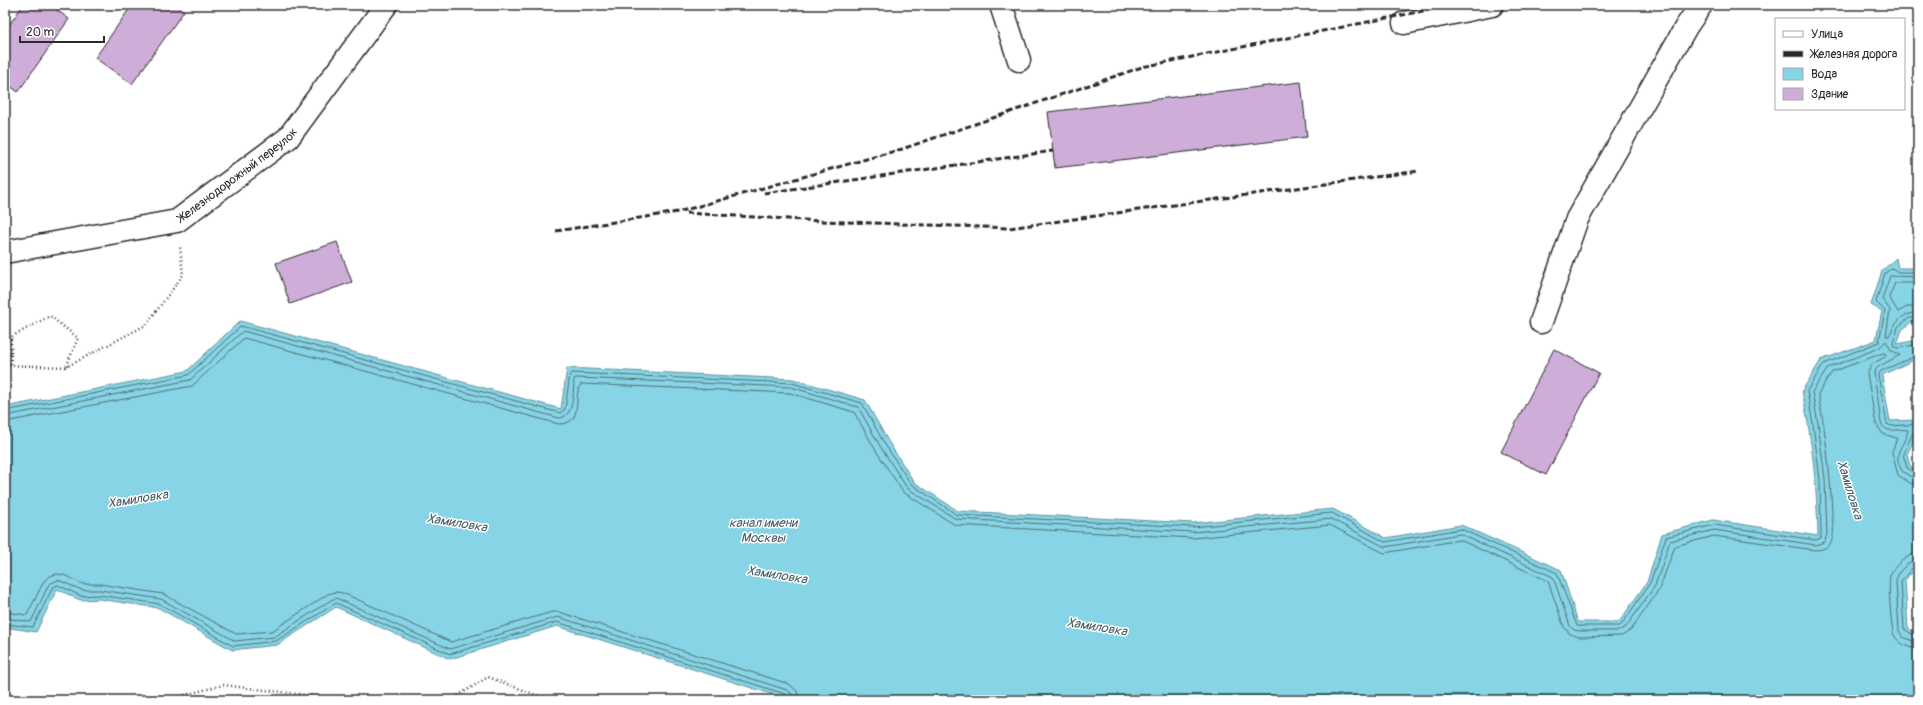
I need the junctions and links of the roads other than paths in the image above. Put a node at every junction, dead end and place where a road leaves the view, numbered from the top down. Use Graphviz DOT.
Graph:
graph roads {
  1 [pos="386,5"];
  2 [pos="1000,5"];
  3 [pos="1492,5"];
  4 [pos="1701,5"];
  5 [pos="1404,23"];
  6 [pos="1019,60"];
  7 [pos="5,252"];
  8 [pos="1541,322"];
  1 -- 7 [label="street, Железнодорожный переулок"];
  2 -- 6 [label="street"];
  3 -- 5 [label="street"];
  4 -- 8 [label="street"];
}
